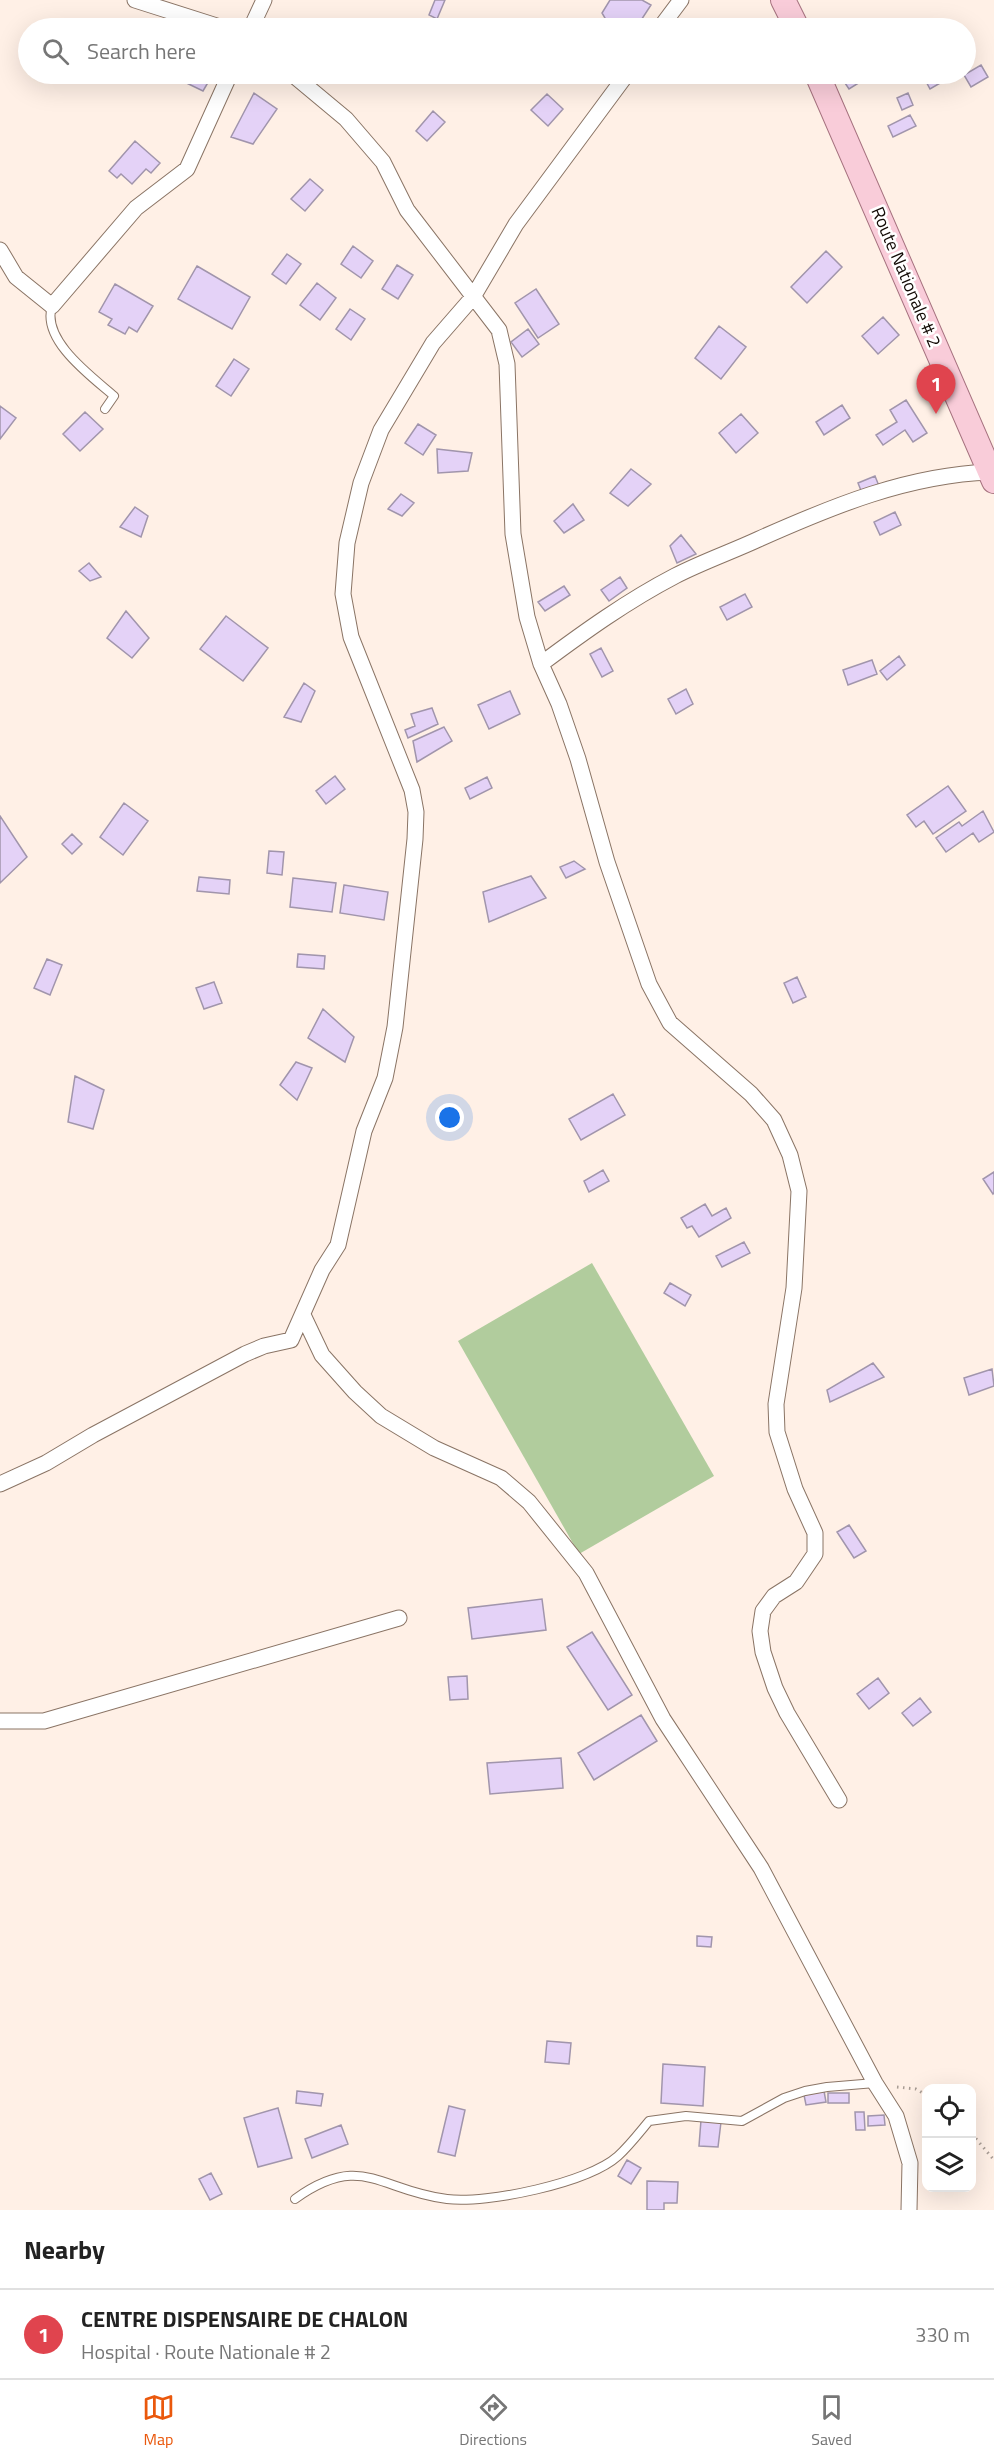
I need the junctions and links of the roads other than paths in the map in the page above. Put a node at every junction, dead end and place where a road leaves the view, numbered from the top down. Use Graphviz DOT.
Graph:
graph roads {
  1 [pos="135,0"];
  2 [pos="264,0"];
  3 [pos="681,0"];
  4 [pos="783,0"];
  5 [pos="192,18"];
  6 [pos="255,18"];
  7 [pos="668,18"];
  8 [pos="791,18"];
  9 [pos="225,84"];
  10 [pos="304,84"];
  11 [pos="620,84"];
  12 [pos="821,84"];
  13 [pos="0,250"];
  14 [pos="473,297"];
  15 [pos="52,306"];
  16 [pos="105,409"];
  17 [pos="992,476"];
  18 [pos="541,664"];
  19 [pos="303,1315"];
  20 [pos="0,1484"];
  21 [pos="399,1618"];
  22 [pos="0,1721"];
  23 [pos="839,1800"];
  24 [pos="875,2083"];
  25 [pos="295,2199"];
  26 [pos="909,2210"];
  1 -- 5 [label="street"];
  2 -- 6 [label="street"];
  3 -- 7 [label="street"];
  4 -- 8 [label="main road"];
  9 -- 15 [label="street"];
  10 -- 14 [label="street"];
  11 -- 14 [label="street"];
  12 -- 17 [label="main road, Route Nationale # 2"];
  13 -- 15 [label="street"];
  14 -- 18 [label="street"];
  14 -- 19 [label="street"];
  15 -- 16 [label="lane"];
  17 -- 18 [label="street"];
  18 -- 23 [label="street"];
  19 -- 20 [label="street"];
  19 -- 24 [label="street"];
  21 -- 22 [label="street"];
  24 -- 25 [label="lane"];
  24 -- 26 [label="street"];
}
